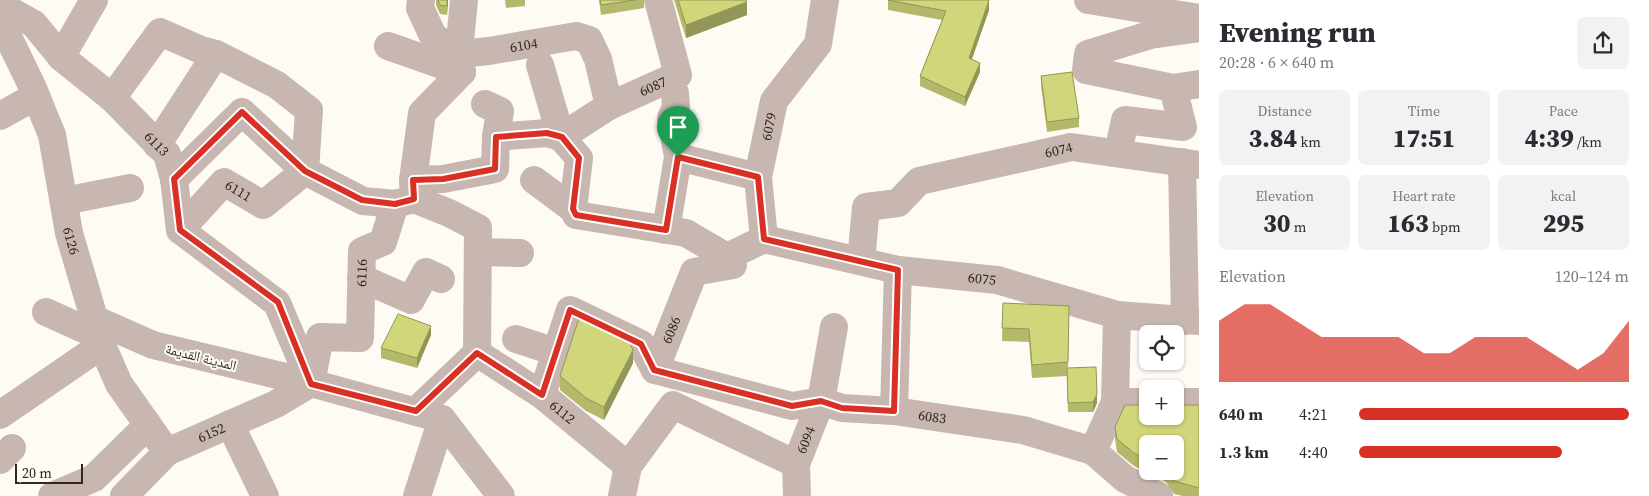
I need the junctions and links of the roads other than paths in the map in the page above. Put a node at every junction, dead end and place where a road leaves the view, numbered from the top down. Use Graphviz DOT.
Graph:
graph roads {
  1 [pos="94,0"];
  2 [pos="421,0"];
  3 [pos="464,0"];
  4 [pos="658,0"];
  5 [pos="825,0"];
  6 [pos="1088,0"];
  7 [pos="0,5"];
  8 [pos="1199,18"];
  9 [pos="0,20"];
  10 [pos="1199,28"];
  11 [pos="388,46"];
  12 [pos="216,54"];
  13 [pos="61,57"];
  14 [pos="460,63"];
  15 [pos="540,65"];
  16 [pos="1199,84"];
  17 [pos="1172,88"];
  18 [pos="675,93"];
  19 [pos="36,96"];
  20 [pos="112,98"];
  21 [pos="485,104"];
  22 [pos="609,106"];
  23 [pos="0,116"];
  24 [pos="496,137"];
  25 [pos="562,137"];
  26 [pos="157,145"];
  27 [pos="1118,153"];
  28 [pos="678,157"];
  29 [pos="1191,164"];
  30 [pos="305,171"];
  31 [pos="758,177"];
  32 [pos="174,179"];
  33 [pos="443,179"];
  34 [pos="534,180"];
  35 [pos="130,188"];
  36 [pos="407,194"];
  37 [pos="64,201"];
  38 [pos="573,209"];
  39 [pos="449,213"];
  40 [pos="180,230"];
  41 [pos="666,230"];
  42 [pos="764,239"];
  43 [pos="478,252"];
  44 [pos="520,253"];
  45 [pos="727,257"];
  46 [pos="861,261"];
  47 [pos="898,270"];
  48 [pos="361,278"];
  49 [pos="441,279"];
  50 [pos="46,312"];
  51 [pos="1117,315"];
  52 [pos="1192,321"];
  53 [pos="834,327"];
  54 [pos="98,333"];
  55 [pos="516,339"];
  56 [pos="556,352"];
  57 [pos="477,353"];
  58 [pos="654,370"];
  59 [pos="311,384"];
  60 [pos="542,395"];
  61 [pos="821,401"];
  62 [pos="1115,402"];
  63 [pos="1139,402"];
  64 [pos="1184,402"];
  65 [pos="1199,402"];
  66 [pos="416,411"];
  67 [pos="894,411"];
  68 [pos="0,415"];
  69 [pos="442,419"];
  70 [pos="230,424"];
  71 [pos="148,425"];
  72 [pos="1093,451"];
  73 [pos="167,452"];
  74 [pos="796,464"];
  75 [pos="628,466"];
  76 [pos="52,496"];
  77 [pos="124,496"];
  78 [pos="264,496"];
  79 [pos="417,496"];
  80 [pos="501,496"];
  81 [pos="622,496"];
  82 [pos="797,496"];
  83 [pos="1159,496"];
  1 -- 13 [label="street"];
  2 -- 14 [label="street"];
  3 -- 14 [label="street"];
  4 -- 22 [label="street, 6087"];
  5 -- 31 [label="street, 6079"];
  6 -- 8 [label="street"];
  7 -- 13 [label="street, 6113"];
  9 -- 19 [label="street, 6126"];
  10 -- 17 [label="street"];
  11 -- 14 [label="street"];
  12 -- 20 [label="street"];
  12 -- 26 [label="street"];
  12 -- 30 [label="street"];
  13 -- 20 [label="street, 6113"];
  14 -- 22 [label="street, 6104"];
  14 -- 36 [label="street"];
  15 -- 25 [label="street"];
  16 -- 17 [label="street"];
  17 -- 27 [label="street"];
  18 -- 28 [label="street"];
  19 -- 23 [label="street"];
  19 -- 37 [label="street, 6126"];
  20 -- 26 [label="street, 6113"];
  21 -- 24 [label="street"];
  22 -- 25 [label="street, 6087"];
  24 -- 25 [label="street"];
  24 -- 33 [label="street"];
  25 -- 38 [label="street"];
  26 -- 32 [label="street, 6113"];
  27 -- 29 [label="street, 6074"];
  27 -- 46 [label="street, 6074"];
  28 -- 31 [label="street"];
  28 -- 41 [label="street"];
  29 -- 52 [label="street"];
  30 -- 32 [label="street"];
  30 -- 36 [label="street"];
  30 -- 40 [label="street, 6111"];
  31 -- 42 [label="street, 6079"];
  32 -- 40 [label="street, 6113"];
  33 -- 36 [label="street"];
  33 -- 39 [label="street"];
  34 -- 38 [label="street"];
  35 -- 37 [label="street"];
  36 -- 39 [label="street"];
  36 -- 48 [label="street, 6116"];
  37 -- 54 [label="street, 6126"];
  38 -- 41 [label="street"];
  39 -- 43 [label="street"];
  40 -- 59 [label="street"];
  41 -- 45 [label="street"];
  42 -- 45 [label="street, 6086"];
  42 -- 46 [label="street, 6075"];
  43 -- 44 [label="street"];
  43 -- 57 [label="street"];
  45 -- 58 [label="street, 6086"];
  46 -- 47 [label="street, 6075"];
  47 -- 51 [label="street, 6075"];
  47 -- 67 [label="street"];
  48 -- 49 [label="street"];
  48 -- 59 [label="street, 6116"];
  50 -- 54 [label="street, المدينة القديمة"];
  51 -- 52 [label="street, 6075"];
  51 -- 62 [label="street"];
  53 -- 61 [label="street, 6094"];
  54 -- 59 [label="street, المدينة القديمة"];
  54 -- 68 [label="street"];
  54 -- 71 [label="street, 6126"];
  55 -- 56 [label="street"];
  56 -- 58 [label="street, 6086"];
  56 -- 60 [label="street, 6086"];
  57 -- 60 [label="street, 6112"];
  57 -- 66 [label="street"];
  58 -- 61 [label="street, 6083"];
  59 -- 66 [label="street"];
  59 -- 70 [label="street, 6152"];
  60 -- 75 [label="street, 6112"];
  61 -- 67 [label="street, 6083"];
  61 -- 74 [label="street, 6094"];
  62 -- 63 [label="street"];
  62 -- 72 [label="street"];
  64 -- 65 [label="street"];
  66 -- 69 [label="street"];
  67 -- 72 [label="street, 6083"];
  69 -- 79 [label="street"];
  69 -- 80 [label="street"];
  70 -- 73 [label="street, 6152"];
  70 -- 78 [label="street"];
  71 -- 73 [label="street, 6126"];
  71 -- 76 [label="street"];
  72 -- 83 [label="street, 6083"];
  73 -- 77 [label="street, 6152"];
  74 -- 75 [label="street"];
  74 -- 82 [label="street, 6094"];
  75 -- 81 [label="street"];
}
